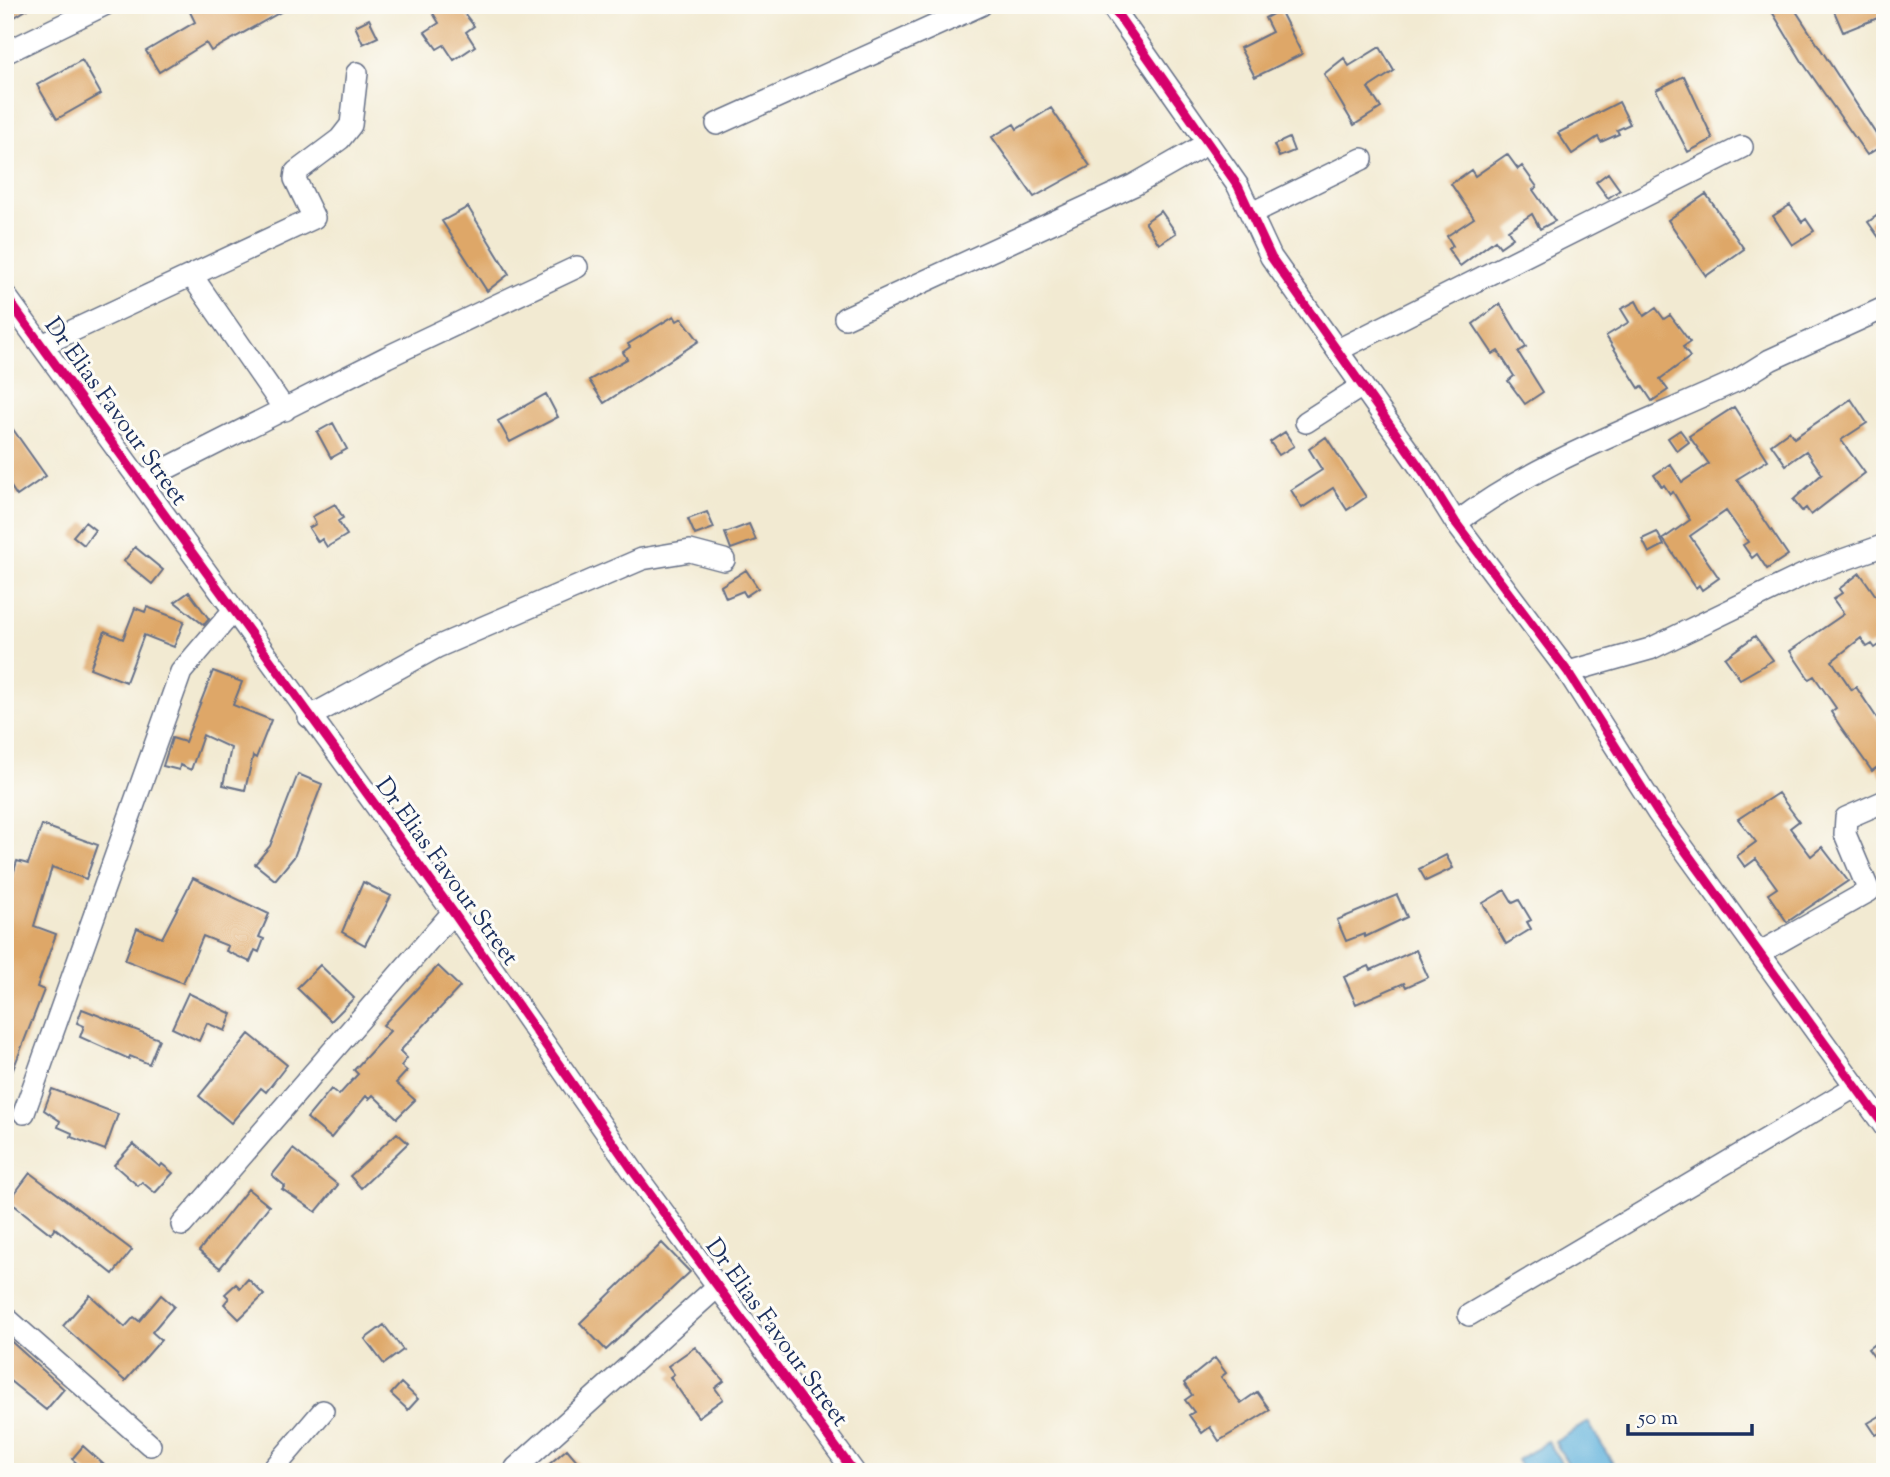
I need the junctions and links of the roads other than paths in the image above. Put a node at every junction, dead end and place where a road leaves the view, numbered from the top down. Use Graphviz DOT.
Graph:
graph roads {
  1 [pos="104,5"];
  2 [pos="981,5"];
  3 [pos="1111,5"];
  4 [pos="5,53"];
  5 [pos="357,73"];
  6 [pos="717,124"];
  7 [pos="1208,143"];
  8 [pos="1742,147"];
  9 [pos="1362,159"];
  10 [pos="1252,213"];
  11 [pos="577,267"];
  12 [pos="192,276"];
  13 [pos="5,295"];
  14 [pos="1885,312"];
  15 [pos="845,318"];
  16 [pos="43,345"];
  17 [pos="1338,351"];
  18 [pos="1362,386"];
  19 [pos="285,410"];
  20 [pos="1306,422"];
  21 [pos="142,481"];
  22 [pos="1456,523"];
  23 [pos="1885,545"];
  24 [pos="724,560"];
  25 [pos="233,611"];
  26 [pos="1568,672"];
  27 [pos="309,717"];
  28 [pos="1885,801"];
  29 [pos="453,912"];
  30 [pos="1761,952"];
  31 [pos="1853,1088"];
  32 [pos="1877,1104"];
  33 [pos="24,1113"];
  34 [pos="1885,1127"];
  35 [pos="182,1225"];
  36 [pos="718,1286"];
  37 [pos="1469,1315"];
  38 [pos="5,1317"];
  39 [pos="323,1411"];
  40 [pos="150,1445"];
  41 [pos="516,1468"];
  42 [pos="271,1472"];
  43 [pos="855,1472"];
  1 -- 4 [label="street"];
  2 -- 6 [label="street"];
  3 -- 7 [label="street"];
  5 -- 12 [label="street"];
  7 -- 10 [label="street"];
  7 -- 15 [label="street"];
  8 -- 17 [label="street"];
  9 -- 10 [label="street"];
  10 -- 17 [label="street"];
  11 -- 19 [label="street"];
  12 -- 16 [label="street"];
  12 -- 19 [label="street"];
  13 -- 16 [label="street, Dr Elias Favour Street"];
  14 -- 22 [label="street"];
  16 -- 21 [label="street, Dr Elias Favour Street"];
  17 -- 18 [label="street"];
  18 -- 20 [label="street"];
  18 -- 22 [label="street"];
  19 -- 21 [label="street"];
  21 -- 25 [label="street, Dr Elias Favour Street"];
  22 -- 26 [label="street"];
  23 -- 26 [label="street"];
  24 -- 27 [label="street"];
  25 -- 27 [label="street, Dr Elias Favour Street"];
  25 -- 33 [label="street"];
  26 -- 30 [label="street"];
  27 -- 29 [label="street, Dr Elias Favour Street"];
  28 -- 30 [label="street"];
  29 -- 35 [label="street"];
  29 -- 36 [label="street, Dr Elias Favour Street"];
  30 -- 31 [label="street"];
  31 -- 32 [label="street"];
  31 -- 37 [label="street"];
  32 -- 34 [label="street"];
  36 -- 41 [label="street"];
  36 -- 43 [label="street, Dr Elias Favour Street"];
  38 -- 40 [label="street"];
  39 -- 42 [label="street"];
}
